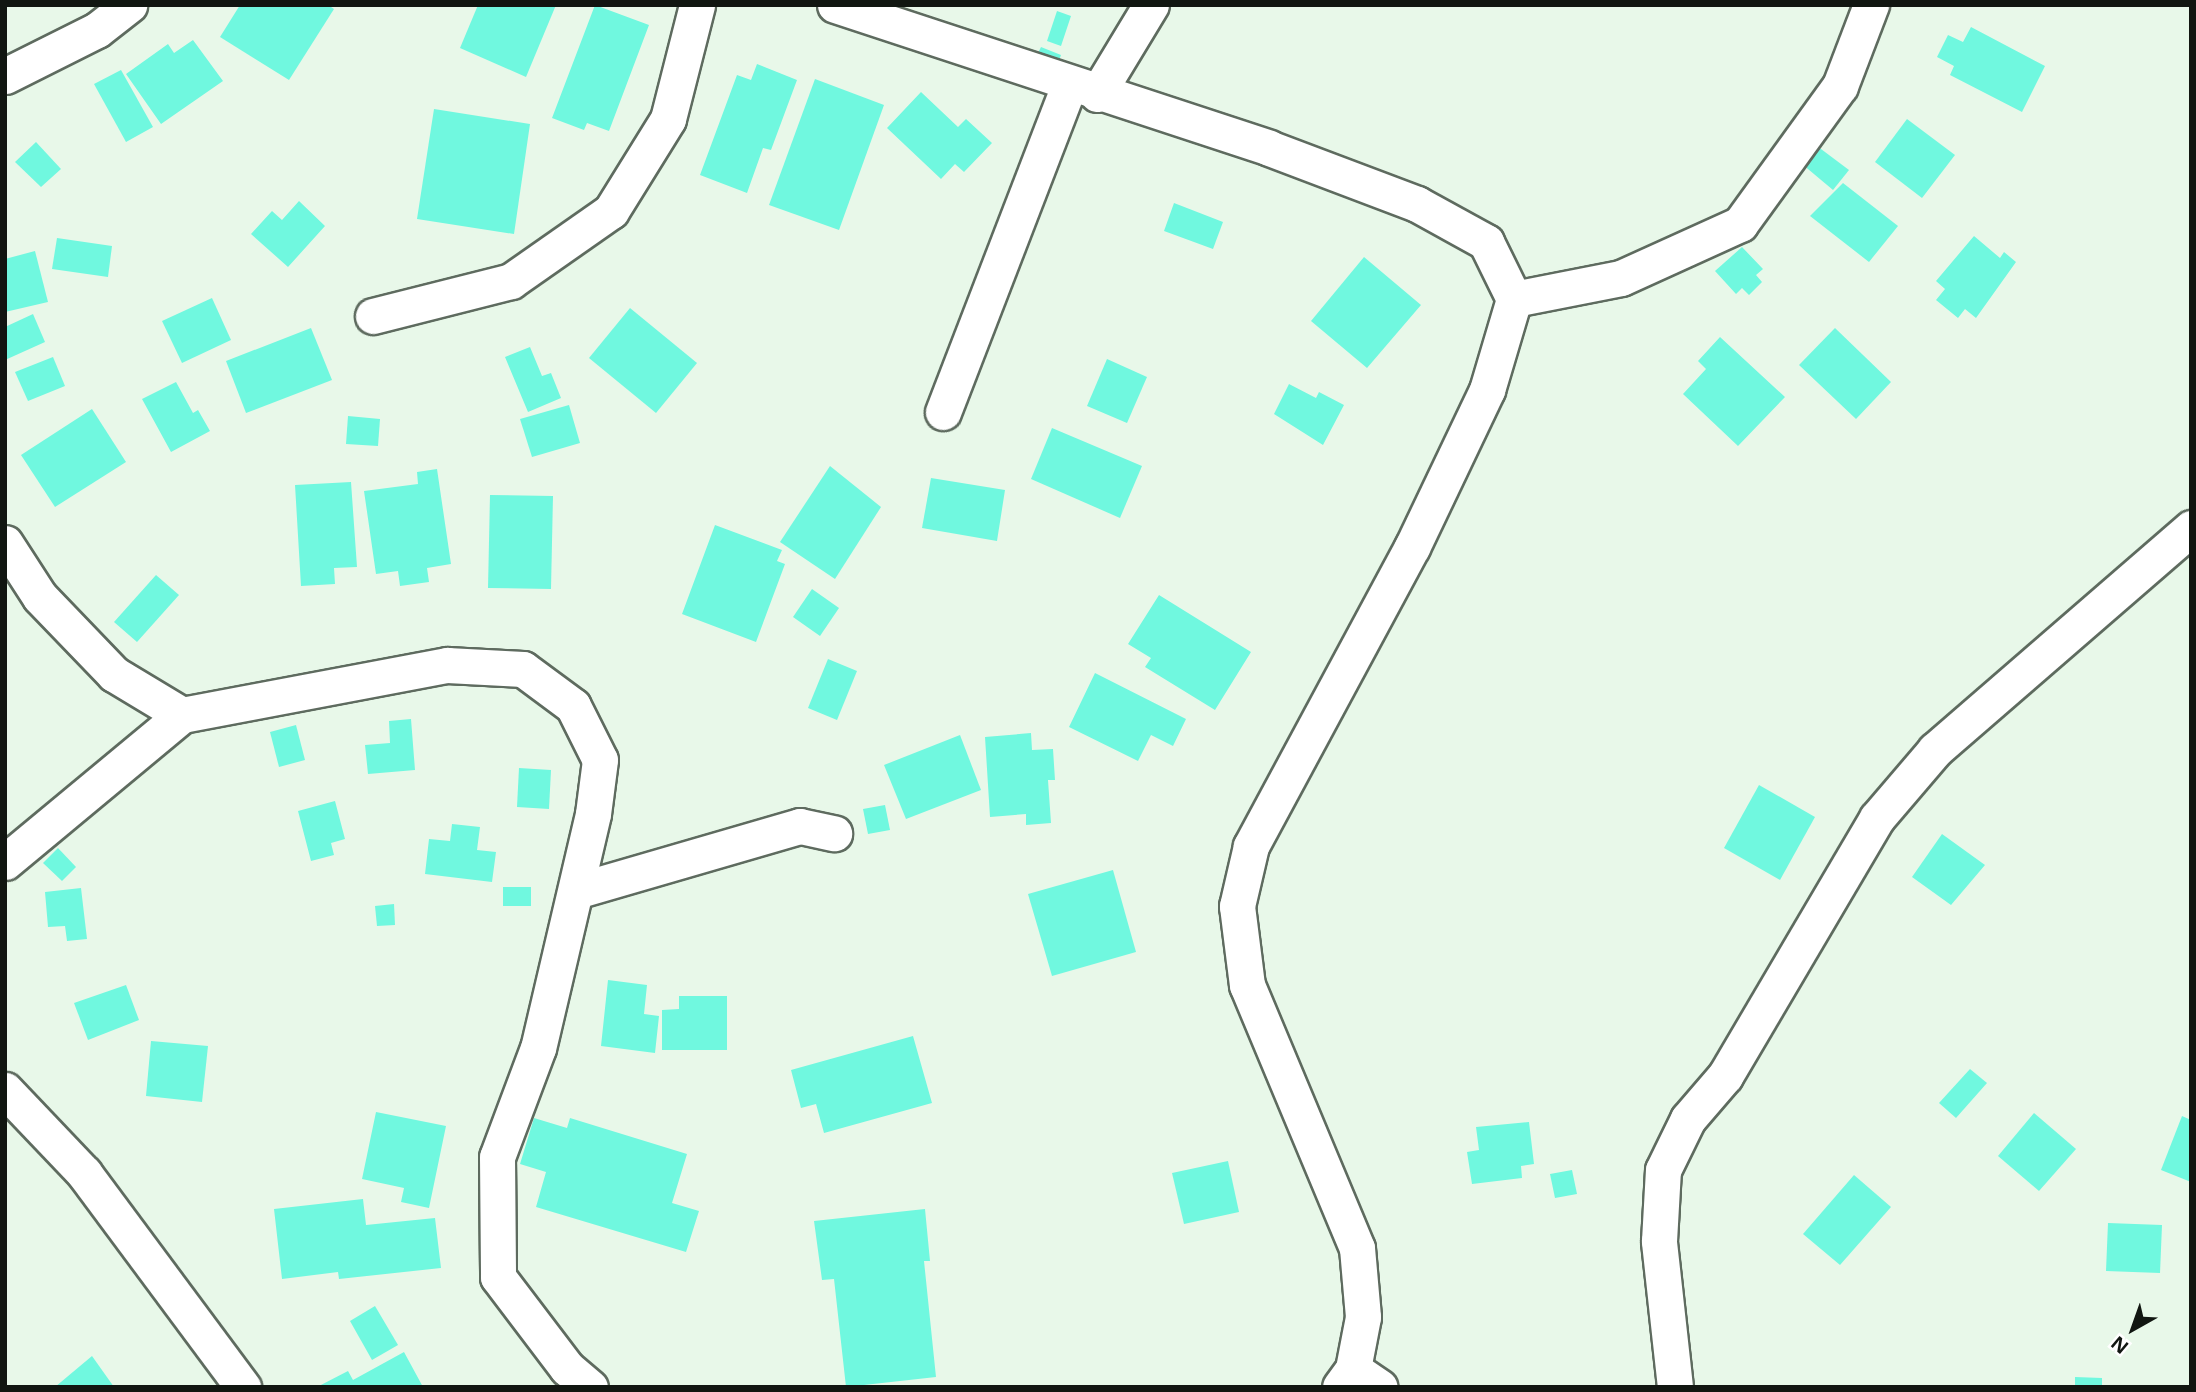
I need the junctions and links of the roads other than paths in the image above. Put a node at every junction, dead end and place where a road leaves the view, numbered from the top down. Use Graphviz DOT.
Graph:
graph roads {
  1 [pos="129,5"];
  2 [pos="697,5"];
  3 [pos="835,5"];
  4 [pos="1151,5"];
  5 [pos="1871,5"];
  6 [pos="5,76"];
  7 [pos="1083,90"];
  8 [pos="1514,299"];
  9 [pos="373,316"];
  10 [pos="943,412"];
  11 [pos="2191,528"];
  12 [pos="5,543"];
  13 [pos="182,715"];
  14 [pos="834,833"];
  15 [pos="5,862"];
  16 [pos="576,891"];
  17 [pos="5,1090"];
  18 [pos="1358,1381"];
  19 [pos="243,1387"];
  20 [pos="590,1387"];
  21 [pos="1675,1387"];
  1 -- 6 [label="street"];
  2 -- 9 [label="street"];
  3 -- 7 [label="street"];
  4 -- 7 [label="street"];
  5 -- 8 [label="street"];
  7 -- 8 [label="street"];
  7 -- 10 [label="street"];
  8 -- 18 [label="street"];
  11 -- 21 [label="street"];
  12 -- 13 [label="street"];
  13 -- 15 [label="street"];
  13 -- 16 [label="street"];
  14 -- 16 [label="street"];
  16 -- 20 [label="street"];
  17 -- 19 [label="street"];
}
